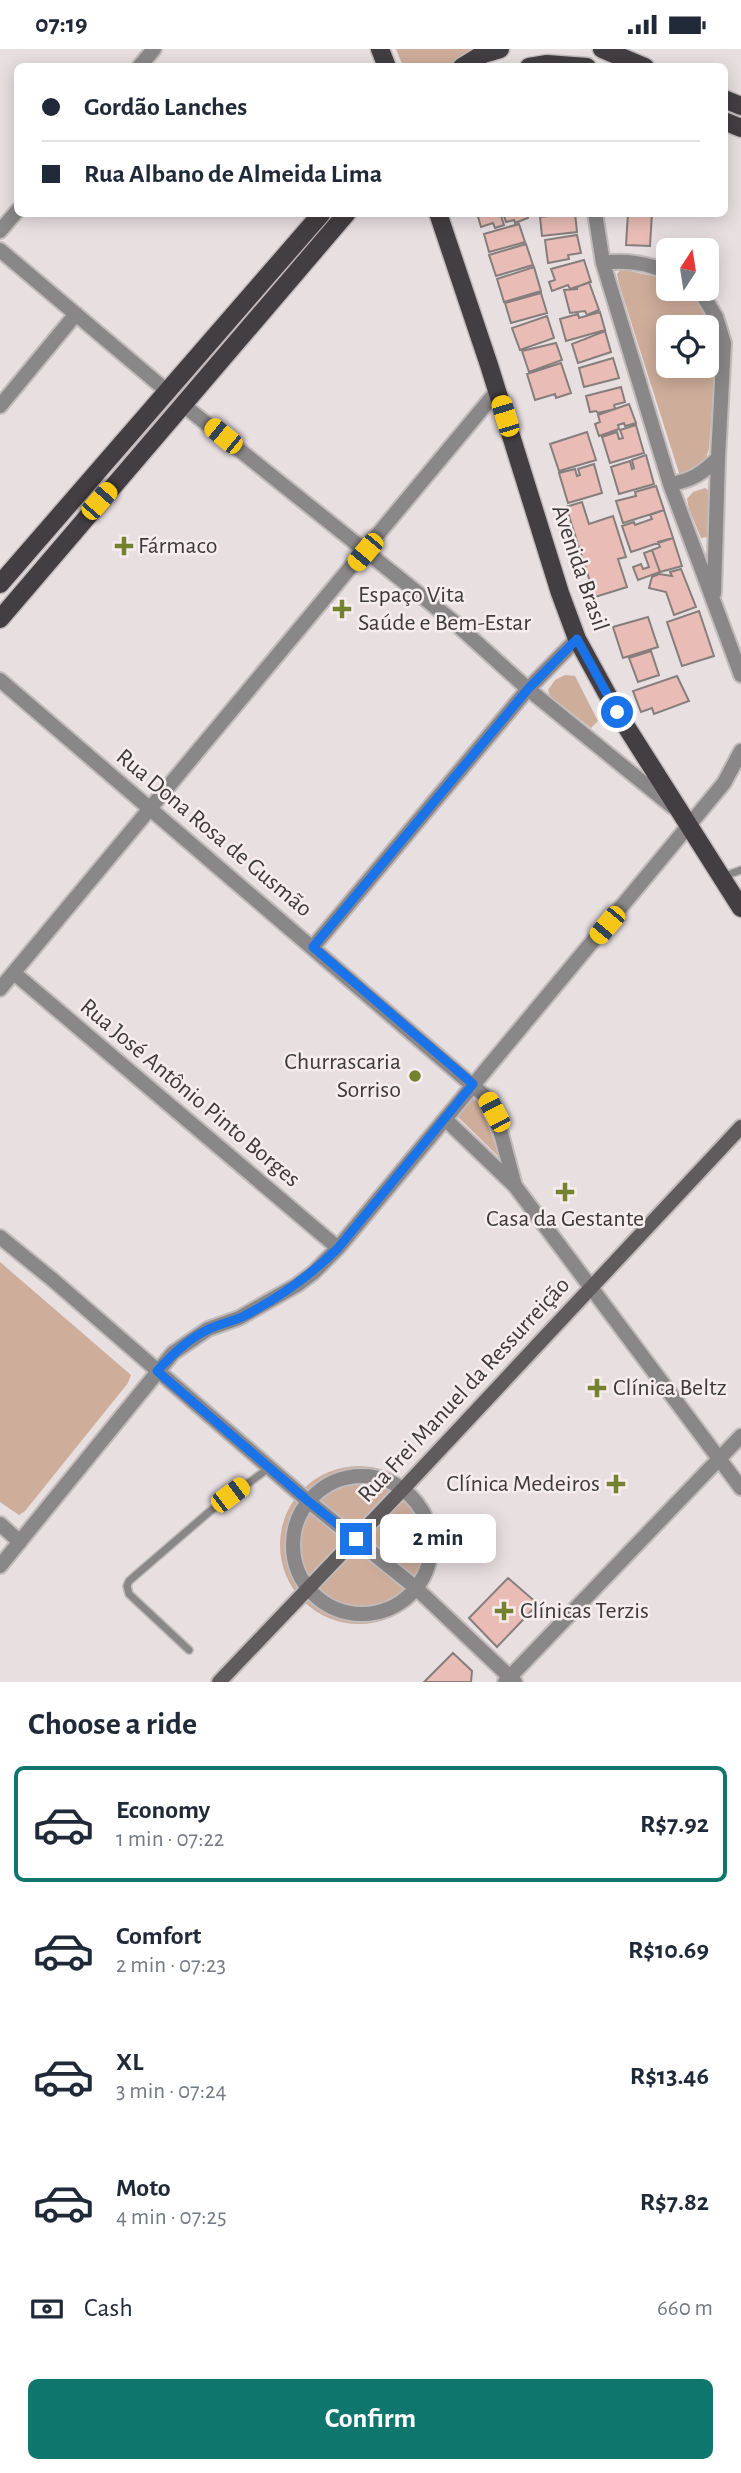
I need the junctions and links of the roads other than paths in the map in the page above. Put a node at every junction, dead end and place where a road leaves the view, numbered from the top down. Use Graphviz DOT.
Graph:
graph roads {
  1 [pos="154,49"];
  2 [pos="500,49"];
  3 [pos="602,49"];
  4 [pos="142,63"];
  5 [pos="468,63"];
  6 [pos="635,63"];
  7 [pos="14,215"];
  8 [pos="320,217"];
  9 [pos="344,217"];
  10 [pos="438,217"];
  11 [pos="596,217"];
  12 [pos="0,231"];
  13 [pos="0,250"];
  14 [pos="603,263"];
  15 [pos="656,269"];
  16 [pos="706,301"];
  17 [pos="76,314"];
  18 [pos="168,391"];
  19 [pos="497,391"];
  20 [pos="182,404"];
  21 [pos="0,406"];
  22 [pos="718,458"];
  23 [pos="670,484"];
  24 [pos="365,552"];
  25 [pos="0,584"];
  26 [pos="713,601"];
  27 [pos="0,619"];
  28 [pos="577,639"];
  29 [pos="741,675"];
  30 [pos="0,680"];
  31 [pos="528,689"];
  32 [pos="741,751"];
  33 [pos="149,807"];
  34 [pos="677,809"];
  35 [pos="688,827"];
  36 [pos="741,870"];
  37 [pos="721,877"];
  38 [pos="741,908"];
  39 [pos="313,947"];
  40 [pos="14,973"];
  41 [pos="0,989"];
  42 [pos="473,1084"];
  43 [pos="445,1119"];
  44 [pos="741,1127"];
  45 [pos="516,1186"];
  46 [pos="0,1237"];
  47 [pos="338,1248"];
  48 [pos="592,1286"];
  49 [pos="157,1371"];
  50 [pos="741,1436"];
  51 [pos="720,1461"];
  52 [pos="270,1468"];
  53 [pos="741,1488"];
  54 [pos="403,1489"];
  55 [pos="308,1501"];
  56 [pos="0,1524"];
  57 [pos="356,1539"];
  58 [pos="20,1542"];
  59 [pos="0,1566"];
  60 [pos="416,1588"];
  61 [pos="307,1589"];
  62 [pos="190,1650"];
  63 [pos="510,1680"];
  64 [pos="219,1682"];
  1 -- 4 [label="street"];
  2 -- 5 [label="main road"];
  3 -- 6 [label="main road"];
  7 -- 12 [label="street"];
  8 -- 18 [label="main road"];
  9 -- 20 [label="main road"];
  10 -- 19 [label="main road, Avenida Brasil"];
  11 -- 14 [label="street"];
  13 -- 17 [label="street"];
  14 -- 15 [label="street"];
  14 -- 23 [label="street"];
  16 -- 22 [label="street"];
  17 -- 18 [label="street"];
  17 -- 21 [label="street"];
  18 -- 25 [label="main road"];
  19 -- 24 [label="street"];
  19 -- 28 [label="main road, Avenida Brasil"];
  20 -- 24 [label="street"];
  20 -- 27 [label="main road"];
  22 -- 23 [label="street"];
  22 -- 26 [label="street"];
  23 -- 26 [label="street"];
  24 -- 31 [label="street"];
  24 -- 33 [label="street"];
  26 -- 29 [label="street"];
  28 -- 31 [label="street"];
  28 -- 34 [label="main road, Avenida Brasil"];
  30 -- 33 [label="street, Rua Dona Rosa de Gusmão"];
  31 -- 34 [label="street"];
  31 -- 39 [label="street"];
  32 -- 35 [label="street"];
  33 -- 39 [label="street, Rua Dona Rosa de Gusmão"];
  33 -- 40 [label="street"];
  34 -- 35 [label="main road, Avenida Brasil"];
  35 -- 37 [label="main road, Avenida Brasil"];
  35 -- 42 [label="street"];
  36 -- 37 [label="lane"];
  37 -- 38 [label="main road, Avenida Brasil"];
  39 -- 42 [label="street, Rua Dona Rosa de Gusmão"];
  40 -- 41 [label="street"];
  40 -- 47 [label="street, Rua José Antônio Pinto Borges"];
  42 -- 43 [label="street"];
  42 -- 45 [label="street, Rua Dona Rosa de Gusmão"];
  43 -- 45 [label="street, Rua Dona Rosa de Gusmão"];
  43 -- 47 [label="street"];
  44 -- 48 [label="main road, Rua Frei Manuel da Ressurreição"];
  45 -- 48 [label="street, Rua Dona Rosa de Gusmão"];
  46 -- 49 [label="street"];
  47 -- 49 [label="street"];
  48 -- 51 [label="street, Rua Dona Rosa de Gusmão"];
  48 -- 54 [label="main road, Rua Frei Manuel da Ressurreição"];
  49 -- 52 [label="street"];
  49 -- 58 [label="street"];
  50 -- 51 [label="street"];
  51 -- 53 [label="street, Rua Dona Rosa de Gusmão"];
  51 -- 63 [label="street"];
  52 -- 55 [label="street"];
  52 -- 62 [label="lane"];
  54 -- 55 [label="street"];
  54 -- 57 [label="main road, Rua Frei Manuel da Ressurreição"];
  54 -- 60 [label="street"];
  55 -- 57 [label="street"];
  55 -- 61 [label="street"];
  56 -- 58 [label="street"];
  57 -- 60 [label="street"];
  57 -- 61 [label="main road, Rua Frei Manuel da Ressurreição"];
  58 -- 59 [label="street"];
  60 -- 61 [label="street"];
  60 -- 63 [label="street"];
  61 -- 64 [label="main road, Rua Frei Manuel da Ressurreição"];
}
